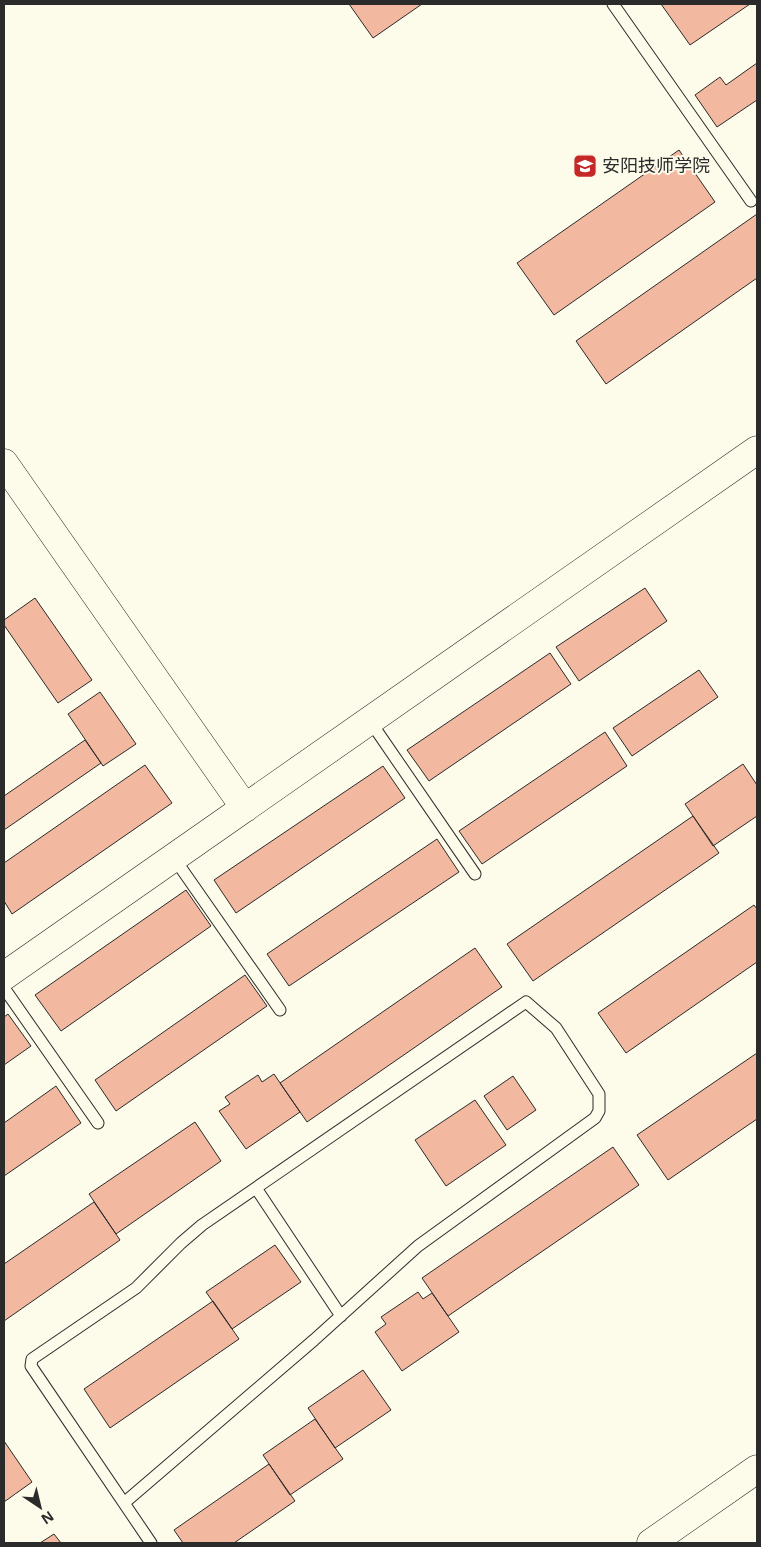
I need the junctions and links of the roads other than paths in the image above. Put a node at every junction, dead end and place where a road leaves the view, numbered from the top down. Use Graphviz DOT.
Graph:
graph roads {
  1 [pos="613,4"];
  2 [pos="751,202"];
  3 [pos="757,450"];
  4 [pos="4,463"];
  5 [pos="370,721"];
  6 [pos="245,808"];
  7 [pos="174,858"];
  8 [pos="475,874"];
  9 [pos="4,976"];
  10 [pos="4,988"];
  11 [pos="280,1010"];
  12 [pos="98,1123"];
  13 [pos="256,1188"];
  14 [pos="341,1316"];
  15 [pos="757,1469"];
  16 [pos="124,1503"];
  17 [pos="151,1543"];
  18 [pos="651,1543"];
  1 -- 2 [label="lane"];
  3 -- 5 [label="street"];
  4 -- 6 [label="street"];
  5 -- 6 [label="street"];
  5 -- 8 [label="lane"];
  6 -- 7 [label="street"];
  7 -- 9 [label="street"];
  7 -- 11 [label="lane"];
  10 -- 12 [label="lane"];
  13 -- 14 [label="lane"];
  13 -- 14 [label="lane"];
  13 -- 16 [label="lane"];
  14 -- 16 [label="lane"];
  15 -- 18 [label="street"];
  16 -- 17 [label="lane"];
}
